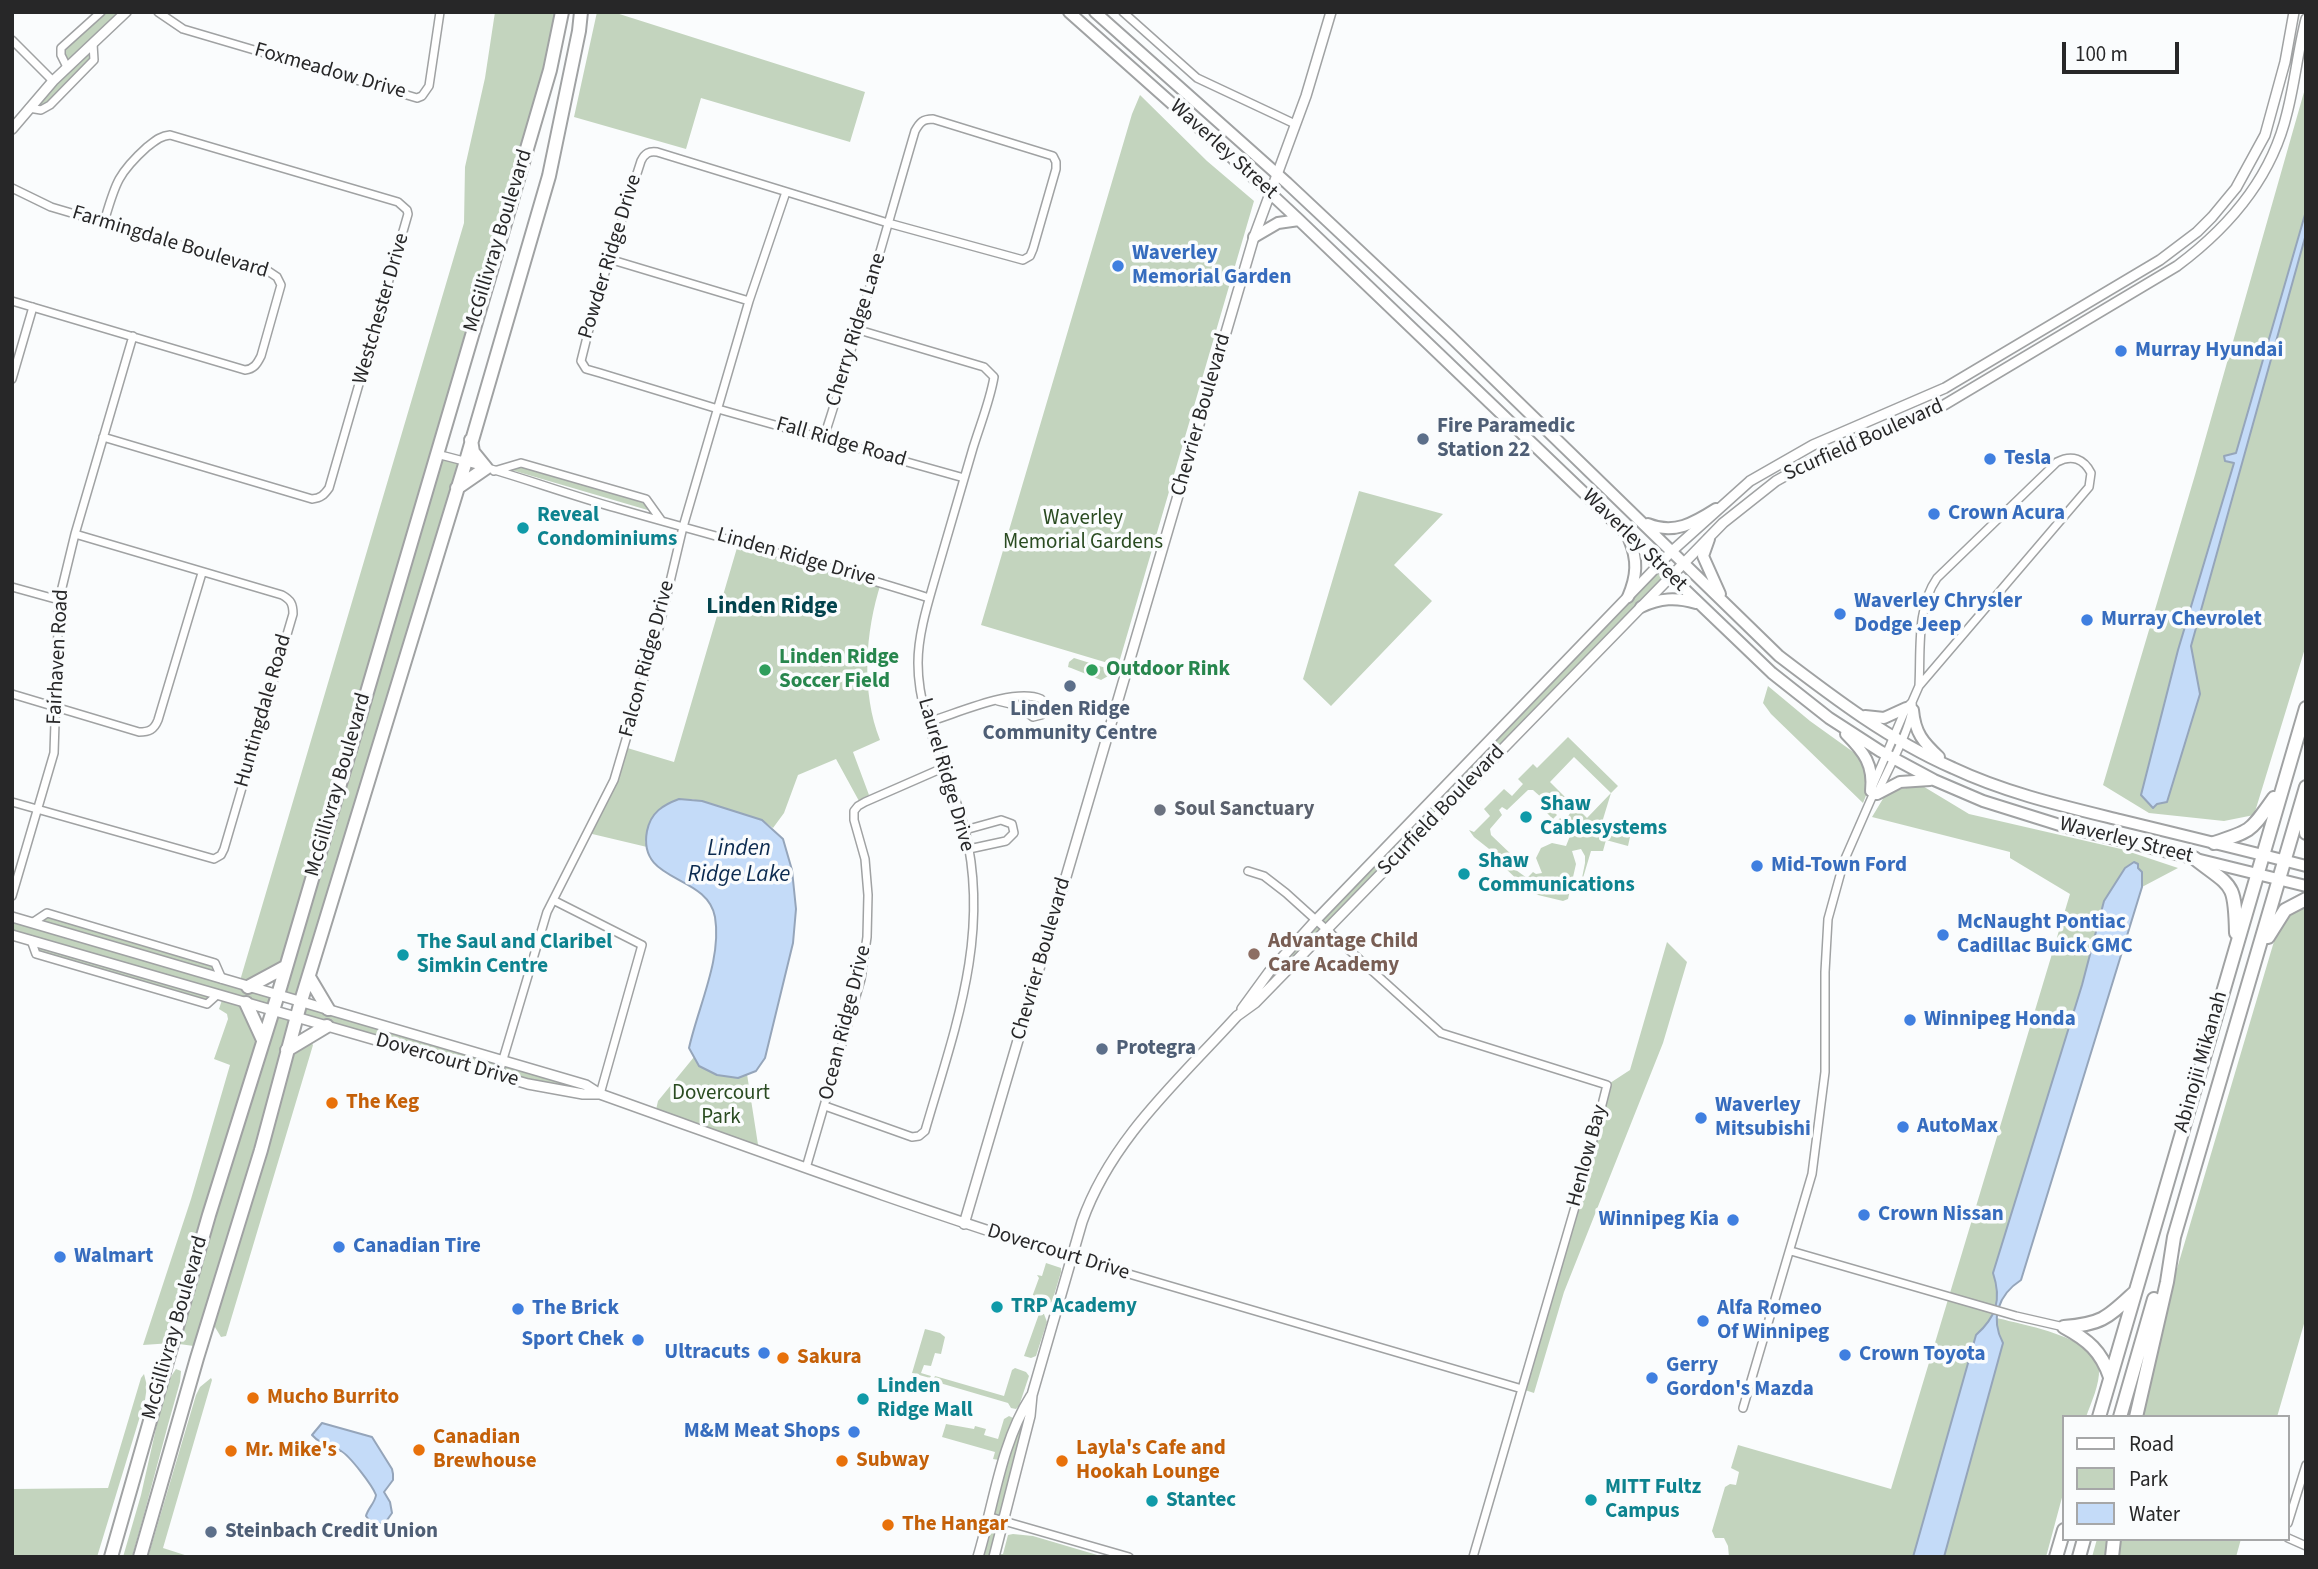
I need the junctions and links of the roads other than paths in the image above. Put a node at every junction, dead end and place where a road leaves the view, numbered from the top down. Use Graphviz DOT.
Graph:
graph roads {
  1 [pos="101,12"];
  2 [pos="126,12"];
  3 [pos="158,12"];
  4 [pos="440,12"];
  5 [pos="562,12"];
  6 [pos="581,12"];
  7 [pos="1069,12"];
  8 [pos="1095,12"];
  9 [pos="1123,12"];
  10 [pos="1331,12"];
  11 [pos="2294,12"];
  12 [pos="2306,19"];
  13 [pos="12,40"];
  14 [pos="93,44"];
  15 [pos="67,67"];
  16 [pos="53,81"];
  17 [pos="29,108"];
  18 [pos="1295,124"];
  19 [pos="12,129"];
  20 [pos="1276,174"];
  21 [pos="12,188"];
  22 [pos="786,192"];
  23 [pos="1269,192"];
  24 [pos="1299,220"];
  25 [pos="104,222"];
  26 [pos="888,223"];
  27 [pos="1254,237"];
  28 [pos="609,259"];
  29 [pos="12,301"];
  30 [pos="749,301"];
  31 [pos="33,307"];
  32 [pos="859,330"];
  33 [pos="133,336"];
  34 [pos="12,379"];
  35 [pos="718,409"];
  36 [pos="103,437"];
  37 [pos="824,437"];
  38 [pos="471,440"];
  39 [pos="436,454"];
  40 [pos="466,461"];
  41 [pos="490,469"];
  42 [pos="964,478"];
  43 [pos="457,488"];
  44 [pos="1716,509"];
  45 [pos="1639,519"];
  46 [pos="661,521"];
  47 [pos="683,527"];
  48 [pos="1626,533"];
  49 [pos="75,534"];
  50 [pos="1709,538"];
  51 [pos="1672,551"];
  52 [pos="1685,563"];
  53 [pos="1659,565"];
  54 [pos="202,573"];
  55 [pos="1671,577"];
  56 [pos="12,587"];
  57 [pos="1628,597"];
  58 [pos="929,598"];
  59 [pos="59,600"];
  60 [pos="1724,603"];
  61 [pos="1700,605"];
  62 [pos="1641,607"];
  63 [pos="1919,686"];
  64 [pos="12,694"];
  65 [pos="998,701"];
  66 [pos="56,707"];
  67 [pos="1910,707"];
  68 [pos="2306,708"];
  69 [pos="1858,715"];
  70 [pos="1829,718"];
  71 [pos="928,722"];
  72 [pos="1897,739"];
  73 [pos="1890,756"];
  74 [pos="944,767"];
  75 [pos="1951,768"];
  76 [pos="1934,780"];
  77 [pos="2283,786"];
  78 [pos="2305,790"];
  79 [pos="1873,794"];
  80 [pos="12,802"];
  81 [pos="38,810"];
  82 [pos="965,830"];
  83 [pos="2306,833"];
  84 [pos="2214,843"];
  85 [pos="969,849"];
  86 [pos="2262,856"];
  87 [pos="2194,858"];
  88 [pos="2284,861"];
  89 [pos="2306,866"];
  90 [pos="1248,871"];
  91 [pos="2257,874"];
  92 [pos="2279,879"];
  93 [pos="2306,886"];
  94 [pos="12,896"];
  95 [pos="2306,899"];
  96 [pos="553,900"];
  97 [pos="12,917"];
  98 [pos="1316,920"];
  99 [pos="1327,930"];
  100 [pos="12,935"];
  101 [pos="2236,947"];
  102 [pos="2257,955"];
  103 [pos="285,967"];
  104 [pos="309,977"];
  105 [pos="248,987"];
  106 [pos="278,994"];
  107 [pos="301,1001"];
  108 [pos="246,1003"];
  109 [pos="328,1009"];
  110 [pos="272,1011"];
  111 [pos="296,1017"];
  112 [pos="1237,1017"];
  113 [pos="327,1026"];
  114 [pos="263,1040"];
  115 [pos="287,1050"];
  116 [pos="502,1062"];
  117 [pos="498,1076"];
  118 [pos="600,1094"];
  119 [pos="825,1106"];
  120 [pos="806,1168"];
  121 [pos="964,1224"];
  122 [pos="2174,1237"];
  123 [pos="1791,1251"];
  124 [pos="1071,1257"];
  125 [pos="2136,1291"];
  126 [pos="2064,1326"];
  127 [pos="2110,1377"];
  128 [pos="1522,1389"];
  129 [pos="1032,1395"];
  130 [pos="1743,1408"];
  131 [pos="2100,1415"];
  132 [pos="2121,1415"];
  133 [pos="2136,1415"];
  134 [pos="2306,1465"];
  135 [pos="2290,1516"];
  136 [pos="990,1517"];
  137 [pos="1005,1521"];
  138 [pos="2062,1537"];
  139 [pos="2290,1539"];
  140 [pos="2306,1546"];
  141 [pos="111,1555"];
  142 [pos="140,1557"];
  143 [pos="978,1557"];
  144 [pos="994,1557"];
  145 [pos="1129,1557"];
  146 [pos="1473,1557"];
  147 [pos="2056,1557"];
  1 -- 15 [label="street"];
  2 -- 14 [label="street"];
  3 -- 4 [label="street, Foxmeadow Drive"];
  5 -- 39 [label="main road, McGillivray Boulevard"];
  6 -- 38 [label="main road, McGillivray Boulevard"];
  7 -- 23 [label="main road, Waverley Street"];
  8 -- 20 [label="main road, Waverley Street"];
  9 -- 18 [label="street"];
  10 -- 18 [label="street, Chevrier Boulevard"];
  11 -- 44 [label="street, Scurfield Boulevard"];
  12 -- 50 [label="street, Scurfield Boulevard"];
  13 -- 16 [label="street"];
  14 -- 15 [label="street"];
  14 -- 17 [label="street"];
  15 -- 16 [label="street"];
  16 -- 17 [label="street"];
  17 -- 19 [label="street"];
  18 -- 20 [label="street, Chevrier Boulevard"];
  20 -- 23 [label="street, Chevrier Boulevard"];
  20 -- 45 [label="main road, Waverley Street"];
  21 -- 25 [label="street, Farmingdale Boulevard"];
  22 -- 26 [label="street"];
  22 -- 28 [label="street, Powder Ridge Drive"];
  22 -- 30 [label="street, Falcon Ridge Drive"];
  23 -- 24 [label="main road, Waverley Street"];
  23 -- 27 [label="street, Chevrier Boulevard"];
  24 -- 27 [label="main road"];
  24 -- 48 [label="main road, Waverley Street"];
  25 -- 33 [label="street, Farmingdale Boulevard"];
  25 -- 36 [label="street, Westchester Drive"];
  26 -- 26 [label="street, Cherry Ridge Lane"];
  26 -- 32 [label="street, Cherry Ridge Lane"];
  27 -- 121 [label="street, Chevrier Boulevard"];
  28 -- 30 [label="street"];
  28 -- 35 [label="street, Powder Ridge Drive"];
  29 -- 31 [label="street, Farmingdale Boulevard"];
  30 -- 35 [label="street, Falcon Ridge Drive"];
  31 -- 33 [label="street, Farmingdale Boulevard"];
  31 -- 34 [label="street"];
  32 -- 37 [label="street, Cherry Ridge Lane"];
  32 -- 42 [label="street, Laurel Ridge Drive"];
  33 -- 36 [label="street, Fairhaven Road"];
  35 -- 37 [label="street, Fall Ridge Road"];
  35 -- 47 [label="street, Falcon Ridge Drive"];
  36 -- 49 [label="street, Fairhaven Road"];
  37 -- 42 [label="street, Fall Ridge Road"];
  38 -- 40 [label="main road, McGillivray Boulevard"];
  38 -- 41 [label="main road"];
  39 -- 40 [label="street, Linden Ridge Drive"];
  39 -- 103 [label="main road, McGillivray Boulevard"];
  40 -- 41 [label="street, Linden Ridge Drive"];
  40 -- 43 [label="main road, McGillivray Boulevard"];
  41 -- 43 [label="main road"];
  41 -- 46 [label="street, Linden Ridge Drive"];
  41 -- 46 [label="street, Linden Ridge Drive"];
  42 -- 58 [label="street, Laurel Ridge Drive"];
  43 -- 104 [label="main road, McGillivray Boulevard"];
  44 -- 45 [label="main road"];
  44 -- 51 [label="street, Scurfield Boulevard"];
  45 -- 51 [label="main road, Waverley Street"];
  46 -- 47 [label="street, Linden Ridge Drive"];
  47 -- 58 [label="street, Linden Ridge Drive"];
  47 -- 96 [label="street, Falcon Ridge Drive"];
  48 -- 53 [label="main road, Waverley Street"];
  48 -- 57 [label="main road"];
  49 -- 54 [label="street, Huntingdale Road"];
  49 -- 59 [label="street, Fairhaven Road"];
  50 -- 52 [label="street, Scurfield Boulevard"];
  50 -- 60 [label="main road"];
  51 -- 52 [label="main road, Waverley Street"];
  51 -- 53 [label="street, Scurfield Boulevard"];
  52 -- 55 [label="street, Scurfield Boulevard"];
  52 -- 60 [label="main road, Waverley Street"];
  53 -- 55 [label="main road, Waverley Street"];
  53 -- 57 [label="street, Scurfield Boulevard"];
  54 -- 66 [label="street"];
  54 -- 81 [label="street, Huntingdale Road"];
  55 -- 61 [label="main road, Waverley Street"];
  55 -- 62 [label="street, Scurfield Boulevard"];
  56 -- 59 [label="street"];
  57 -- 98 [label="street, Scurfield Boulevard"];
  58 -- 71 [label="street, Laurel Ridge Drive"];
  59 -- 66 [label="street, Fairhaven Road"];
  60 -- 69 [label="main road, Waverley Street"];
  61 -- 62 [label="main road"];
  61 -- 70 [label="main road, Waverley Street"];
  62 -- 99 [label="street, Scurfield Boulevard"];
  63 -- 63 [label="street"];
  63 -- 67 [label="street"];
  64 -- 66 [label="street"];
  65 -- 65 [label="street"];
  65 -- 71 [label="street"];
  66 -- 81 [label="street, Fairhaven Road"];
  67 -- 69 [label="main road"];
  67 -- 72 [label="street"];
  67 -- 75 [label="main road"];
  68 -- 77 [label="main road, Abinojii Mikanah"];
  69 -- 72 [label="main road, Waverley Street"];
  70 -- 73 [label="main road, Waverley Street"];
  70 -- 79 [label="main road"];
  71 -- 74 [label="street, Laurel Ridge Drive"];
  72 -- 73 [label="street"];
  72 -- 75 [label="main road, Waverley Street"];
  73 -- 76 [label="main road, Waverley Street"];
  73 -- 79 [label="street"];
  74 -- 82 [label="street, Laurel Ridge Drive"];
  74 -- 119 [label="street, Ocean Ridge Drive"];
  75 -- 84 [label="main road, Waverley Street"];
  76 -- 79 [label="main road"];
  76 -- 87 [label="main road, Waverley Street"];
  77 -- 84 [label="main road"];
  77 -- 86 [label="main road, Abinojii Mikanah"];
  78 -- 83 [label="main road"];
  78 -- 88 [label="main road, Abinojii Mikanah"];
  79 -- 123 [label="street"];
  80 -- 81 [label="street"];
  81 -- 94 [label="street, Fairhaven Road"];
  82 -- 85 [label="street, Laurel Ridge Drive"];
  82 -- 85 [label="street"];
  84 -- 86 [label="main road, Waverley Street"];
  85 -- 119 [label="street, Laurel Ridge Drive"];
  86 -- 88 [label="main road, Waverley Street"];
  86 -- 91 [label="main road, Abinojii Mikanah"];
  87 -- 91 [label="main road, Waverley Street"];
  87 -- 101 [label="main road"];
  88 -- 89 [label="main road, Waverley Street"];
  88 -- 92 [label="main road, Abinojii Mikanah"];
  90 -- 98 [label="street, Henlow Bay"];
  91 -- 92 [label="main road, Waverley Street"];
  91 -- 101 [label="main road, Abinojii Mikanah"];
  92 -- 93 [label="main road, Waverley Street"];
  92 -- 102 [label="main road, Abinojii Mikanah"];
  95 -- 102 [label="main road"];
  96 -- 116 [label="street, Falcon Ridge Drive"];
  96 -- 118 [label="street"];
  97 -- 105 [label="street, Dovercourt Drive"];
  98 -- 99 [label="street, Henlow Bay"];
  98 -- 112 [label="street, Scurfield Boulevard"];
  99 -- 112 [label="street, Scurfield Boulevard"];
  99 -- 128 [label="street, Henlow Bay"];
  100 -- 108 [label="street, Dovercourt Drive"];
  101 -- 125 [label="main road, Abinojii Mikanah"];
  102 -- 122 [label="main road, Abinojii Mikanah"];
  103 -- 105 [label="main road"];
  103 -- 106 [label="main road, McGillivray Boulevard"];
  104 -- 107 [label="main road, McGillivray Boulevard"];
  104 -- 109 [label="main road"];
  105 -- 106 [label="street, Dovercourt Drive"];
  106 -- 107 [label="street, Dovercourt Drive"];
  106 -- 110 [label="main road, McGillivray Boulevard"];
  107 -- 109 [label="street, Dovercourt Drive"];
  107 -- 111 [label="main road, McGillivray Boulevard"];
  108 -- 110 [label="street, Dovercourt Drive"];
  108 -- 114 [label="main road"];
  109 -- 116 [label="street, Dovercourt Drive"];
  110 -- 111 [label="street, Dovercourt Drive"];
  110 -- 114 [label="main road, McGillivray Boulevard"];
  111 -- 113 [label="street, Dovercourt Drive"];
  111 -- 115 [label="main road, McGillivray Boulevard"];
  112 -- 124 [label="street, Scurfield Boulevard"];
  113 -- 115 [label="main road"];
  113 -- 117 [label="street, Dovercourt Drive"];
  114 -- 141 [label="main road, McGillivray Boulevard"];
  115 -- 142 [label="main road, McGillivray Boulevard"];
  116 -- 117 [label="street, Falcon Ridge Drive"];
  116 -- 118 [label="street, Dovercourt Drive"];
  117 -- 118 [label="street, Dovercourt Drive"];
  118 -- 120 [label="street, Dovercourt Drive"];
  119 -- 120 [label="street, Ocean Ridge Drive"];
  120 -- 121 [label="street, Dovercourt Drive"];
  121 -- 124 [label="street, Dovercourt Drive"];
  122 -- 132 [label="main road"];
  122 -- 133 [label="main road, Abinojii Mikanah"];
  123 -- 126 [label="street"];
  123 -- 130 [label="street"];
  124 -- 128 [label="street, Dovercourt Drive"];
  124 -- 129 [label="street, Scurfield Boulevard"];
  125 -- 126 [label="main road"];
  125 -- 127 [label="main road, Abinojii Mikanah"];
  126 -- 127 [label="main road"];
  127 -- 131 [label="main road, Abinojii Mikanah"];
  128 -- 146 [label="street, Henlow Bay"];
  129 -- 136 [label="street, Scurfield Boulevard"];
  129 -- 137 [label="street, Scurfield Boulevard"];
  134 -- 135 [label="street"];
  136 -- 137 [label="street"];
  136 -- 143 [label="street, Scurfield Boulevard"];
  137 -- 144 [label="street, Scurfield Boulevard"];
  137 -- 145 [label="street"];
  138 -- 147 [label="main road"];
  139 -- 140 [label="street"];
}
